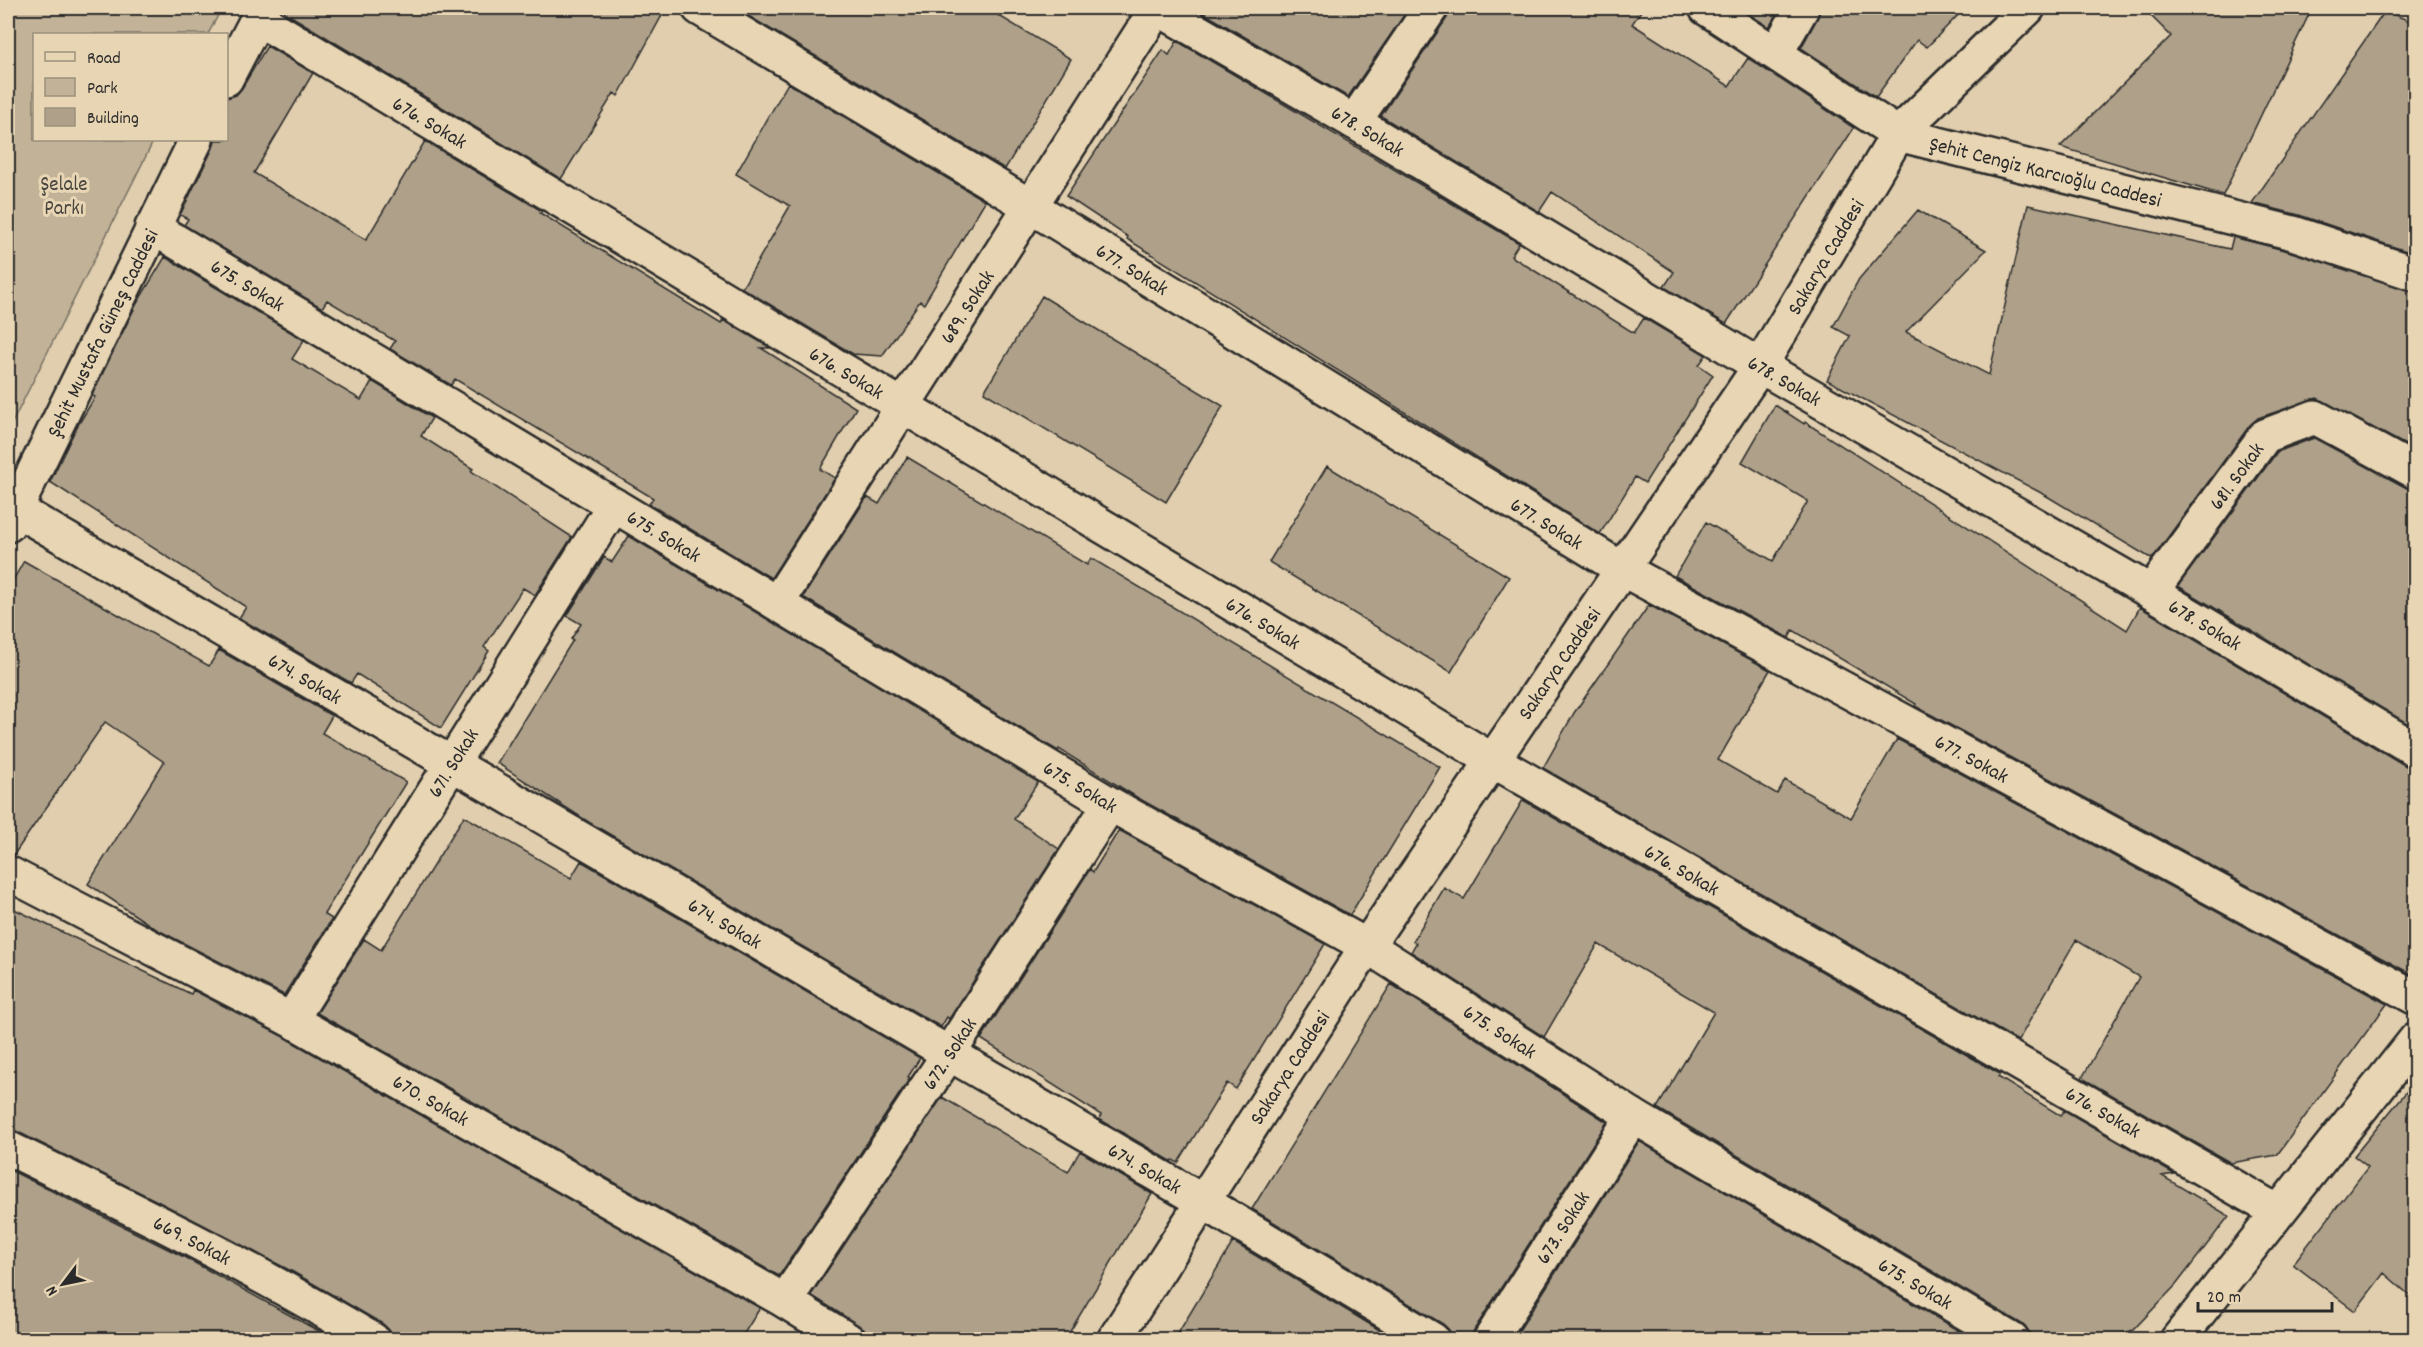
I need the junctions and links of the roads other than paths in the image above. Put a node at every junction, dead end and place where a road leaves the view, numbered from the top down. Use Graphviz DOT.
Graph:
graph roads {
  1 [pos="699,8"];
  2 [pos="1157,8"];
  3 [pos="1431,8"];
  4 [pos="1706,8"];
  5 [pos="1802,8"];
  6 [pos="2028,8"];
  7 [pos="260,13"];
  8 [pos="1776,53"];
  9 [pos="228,75"];
  10 [pos="1354,122"];
  11 [pos="1898,134"];
  12 [pos="195,141"];
  13 [pos="1030,206"];
  14 [pos="152,227"];
  15 [pos="2415,274"];
  16 [pos="1760,366"];
  17 [pos="903,405"];
  18 [pos="2415,472"];
  19 [pos="614,505"];
  20 [pos="11,517"];
  21 [pos="1623,569"];
  22 [pos="2151,592"];
  23 [pos="777,603"];
  24 [pos="2415,750"];
  25 [pos="1492,760"];
  26 [pos="451,765"];
  27 [pos="1110,804"];
  28 [pos="8,873"];
  29 [pos="1366,946"];
  30 [pos="2415,998"];
  31 [pos="291,1020"];
  32 [pos="2415,1039"];
  33 [pos="948,1055"];
  34 [pos="1633,1116"];
  35 [pos="8,1148"];
  36 [pos="1202,1201"];
  37 [pos="2278,1212"];
  38 [pos="785,1301"];
  39 [pos="373,1340"];
  40 [pos="848,1340"];
  41 [pos="1114,1340"];
  42 [pos="1433,1340"];
  43 [pos="1490,1340"];
  44 [pos="2012,1340"];
  45 [pos="2177,1340"];
  1 -- 13 [label="street, 677. Sokak"];
  2 -- 10 [label="street, 678. Sokak"];
  2 -- 13 [label="street, 689. Sokak"];
  3 -- 10 [label="street"];
  4 -- 8 [label="street, Şehit Cengiz Karcıoğlu Caddesi"];
  5 -- 8 [label="street"];
  6 -- 11 [label="street, Sakarya Caddesi"];
  7 -- 9 [label="street"];
  7 -- 17 [label="street, 676. Sokak"];
  8 -- 11 [label="street, Şehit Cengiz Karcıoğlu Caddesi"];
  10 -- 16 [label="street, 678. Sokak"];
  11 -- 15 [label="street, Şehit Cengiz Karcıoğlu Caddesi"];
  11 -- 16 [label="street, Sakarya Caddesi"];
  12 -- 14 [label="street, Şehit Mustafa Güneş Caddesi"];
  13 -- 17 [label="street, 689. Sokak"];
  13 -- 21 [label="street, 677. Sokak"];
  14 -- 19 [label="street, 675. Sokak"];
  14 -- 20 [label="street, Şehit Mustafa Güneş Caddesi"];
  16 -- 21 [label="street, Sakarya Caddesi"];
  16 -- 22 [label="street, 678. Sokak"];
  17 -- 23 [label="street, 689. Sokak"];
  17 -- 25 [label="street, 676. Sokak"];
  18 -- 22 [label="street, 681. Sokak"];
  19 -- 23 [label="street, 675. Sokak"];
  19 -- 26 [label="street, 671. Sokak"];
  20 -- 26 [label="street, 674. Sokak"];
  21 -- 25 [label="street, Sakarya Caddesi"];
  21 -- 30 [label="street, 677. Sokak"];
  22 -- 24 [label="street, 678. Sokak"];
  23 -- 27 [label="street, 675. Sokak"];
  25 -- 29 [label="street, Sakarya Caddesi"];
  25 -- 37 [label="street, 676. Sokak"];
  26 -- 31 [label="street, 671. Sokak"];
  26 -- 33 [label="street, 674. Sokak"];
  27 -- 29 [label="street, 675. Sokak"];
  27 -- 33 [label="street, 672. Sokak"];
  28 -- 31 [label="street, 670. Sokak"];
  29 -- 34 [label="street, 675. Sokak"];
  29 -- 36 [label="street, Sakarya Caddesi"];
  31 -- 38 [label="street, 670. Sokak"];
  32 -- 37 [label="street"];
  33 -- 36 [label="street, 674. Sokak"];
  33 -- 38 [label="street, 672. Sokak"];
  34 -- 43 [label="street, 673. Sokak"];
  34 -- 44 [label="street, 675. Sokak"];
  35 -- 39 [label="street, 669. Sokak"];
  36 -- 41 [label="street, Sakarya Caddesi"];
  36 -- 42 [label="street, 674. Sokak"];
  37 -- 45 [label="street"];
  38 -- 40 [label="street, 670. Sokak"];
}
